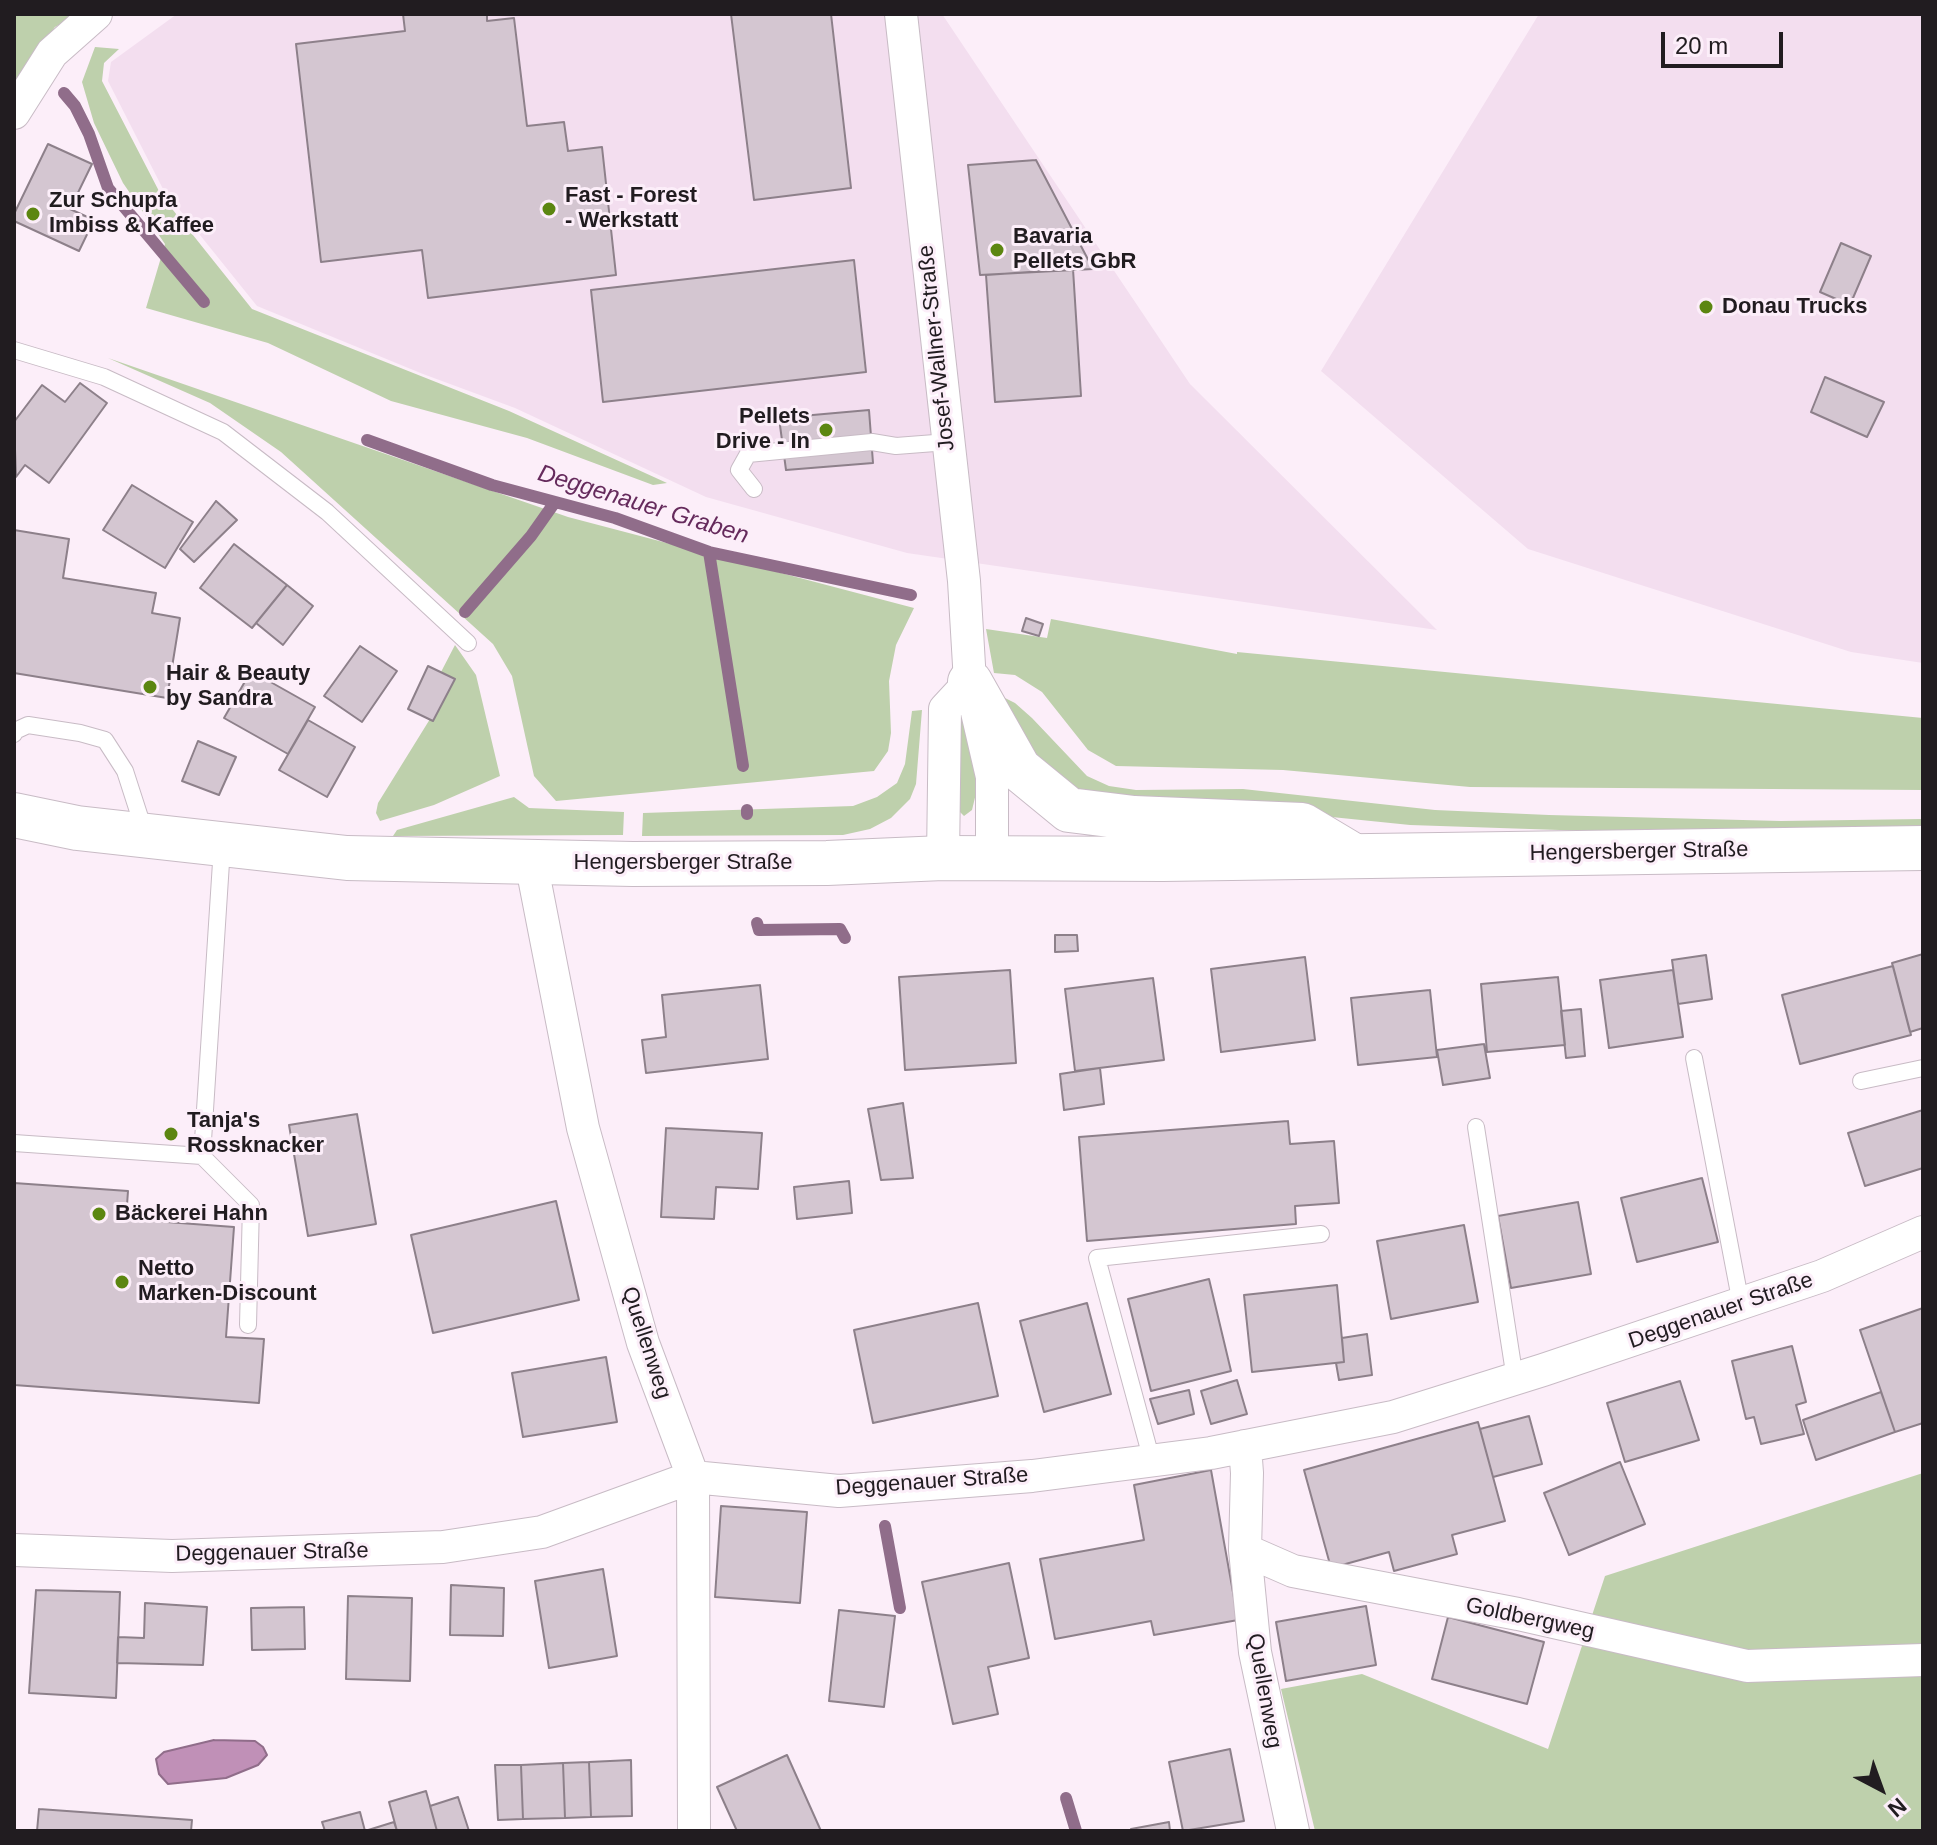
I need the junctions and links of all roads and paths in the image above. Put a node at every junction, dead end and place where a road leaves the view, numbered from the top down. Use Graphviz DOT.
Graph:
graph roads {
  1 [pos="96,14"];
  2 [pos="901,14"];
  3 [pos="14,113"];
  4 [pos="14,350"];
  5 [pos="948,442"];
  6 [pos="754,489"];
  7 [pos="468,643"];
  8 [pos="970,682"];
  9 [pos="14,734"];
  10 [pos="14,815"];
  11 [pos="145,836"];
  12 [pos="222,845"];
  13 [pos="1923,848"];
  14 [pos="1354,856"];
  15 [pos="943,858"];
  16 [pos="992,858"];
  17 [pos="531,862"];
  18 [pos="1694,1058"];
  19 [pos="1923,1068"];
  20 [pos="1861,1081"];
  21 [pos="1476,1127"];
  22 [pos="14,1143"];
  23 [pos="202,1156"];
  24 [pos="1923,1232"];
  25 [pos="1321,1234"];
  26 [pos="1741,1304"];
  27 [pos="248,1325"];
  28 [pos="1515,1379"];
  29 [pos="1245,1446"];
  30 [pos="1152,1461"];
  31 [pos="693,1477"];
  32 [pos="14,1550"];
  33 [pos="1245,1550"];
  34 [pos="1923,1660"];
  35 [pos="694,1831"];
  36 [pos="1293,1831"];
  1 -- 3 [label="street"];
  2 -- 5 [label="street, Josef-Wallner-Straße"];
  4 -- 7 [label="lane"];
  5 -- 6 [label="lane"];
  5 -- 8 [label="street, Josef-Wallner-Straße"];
  8 -- 14 [label="main road"];
  8 -- 15 [label="street"];
  8 -- 16 [label="street, Josef-Wallner-Straße"];
  9 -- 11 [label="lane"];
  10 -- 11 [label="main road, Hengersberger Straße"];
  11 -- 12 [label="main road, Hengersberger Straße"];
  12 -- 17 [label="main road, Hengersberger Straße"];
  12 -- 23 [label="lane"];
  13 -- 14 [label="main road, Hengersberger Straße"];
  14 -- 16 [label="main road, Hengersberger Straße"];
  15 -- 16 [label="main road, Hengersberger Straße"];
  15 -- 17 [label="main road, Hengersberger Straße"];
  17 -- 31 [label="street, Quellenweg"];
  18 -- 26 [label="lane"];
  19 -- 20 [label="lane"];
  21 -- 28 [label="lane"];
  22 -- 23 [label="lane"];
  23 -- 27 [label="lane"];
  24 -- 26 [label="street, Deggenauer Straße"];
  25 -- 30 [label="lane"];
  26 -- 28 [label="street, Deggenauer Straße"];
  28 -- 29 [label="street, Deggenauer Straße"];
  29 -- 30 [label="street, Deggenauer Straße"];
  29 -- 33 [label="street"];
  30 -- 31 [label="street, Deggenauer Straße"];
  31 -- 32 [label="street, Deggenauer Straße"];
  31 -- 35 [label="street, Quellenweg"];
  33 -- 34 [label="street, Goldbergweg"];
  33 -- 36 [label="street, Quellenweg"];
}
